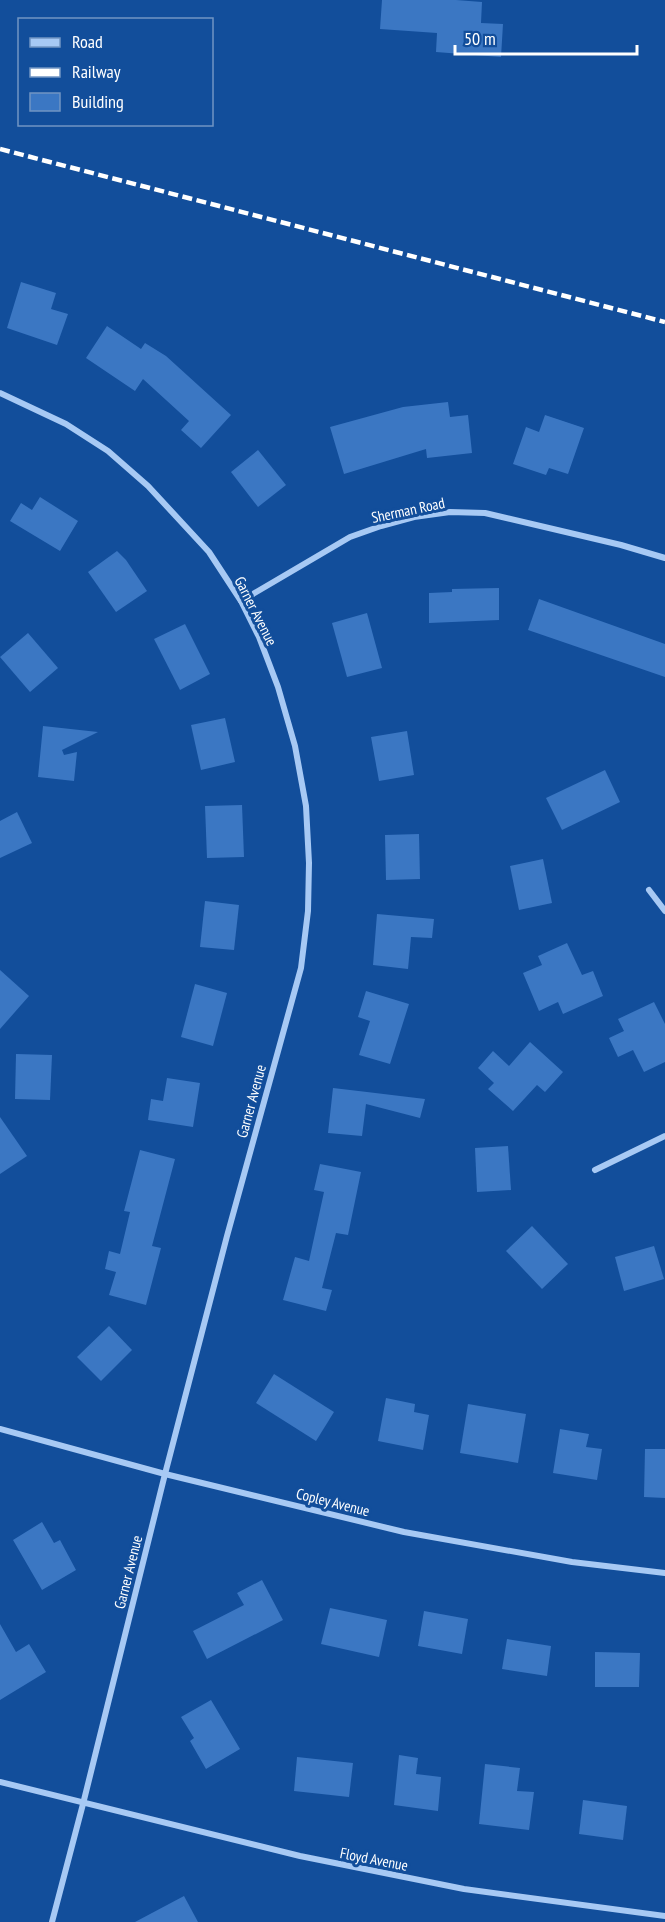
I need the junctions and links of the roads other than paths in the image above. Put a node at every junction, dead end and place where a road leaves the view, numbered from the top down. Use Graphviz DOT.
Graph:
graph roads {
  1 [pos="0,393"];
  2 [pos="665,558"];
  3 [pos="241,601"];
  4 [pos="650,890"];
  5 [pos="665,911"];
  6 [pos="665,1136"];
  7 [pos="596,1170"];
  8 [pos="0,1429"];
  9 [pos="165,1474"];
  10 [pos="665,1573"];
  11 [pos="0,1782"];
  12 [pos="83,1803"];
  13 [pos="665,1916"];
  14 [pos="52,1922"];
  1 -- 3 [label="street, Garner Avenue"];
  2 -- 3 [label="street, Sherman Road"];
  3 -- 9 [label="street, Garner Avenue"];
  4 -- 5 [label="street"];
  6 -- 7 [label="street"];
  8 -- 9 [label="street, Copley Avenue"];
  9 -- 10 [label="street, Copley Avenue"];
  9 -- 12 [label="street, Garner Avenue"];
  11 -- 12 [label="street, Floyd Avenue"];
  12 -- 13 [label="street, Floyd Avenue"];
  12 -- 14 [label="street, Garner Avenue"];
}
